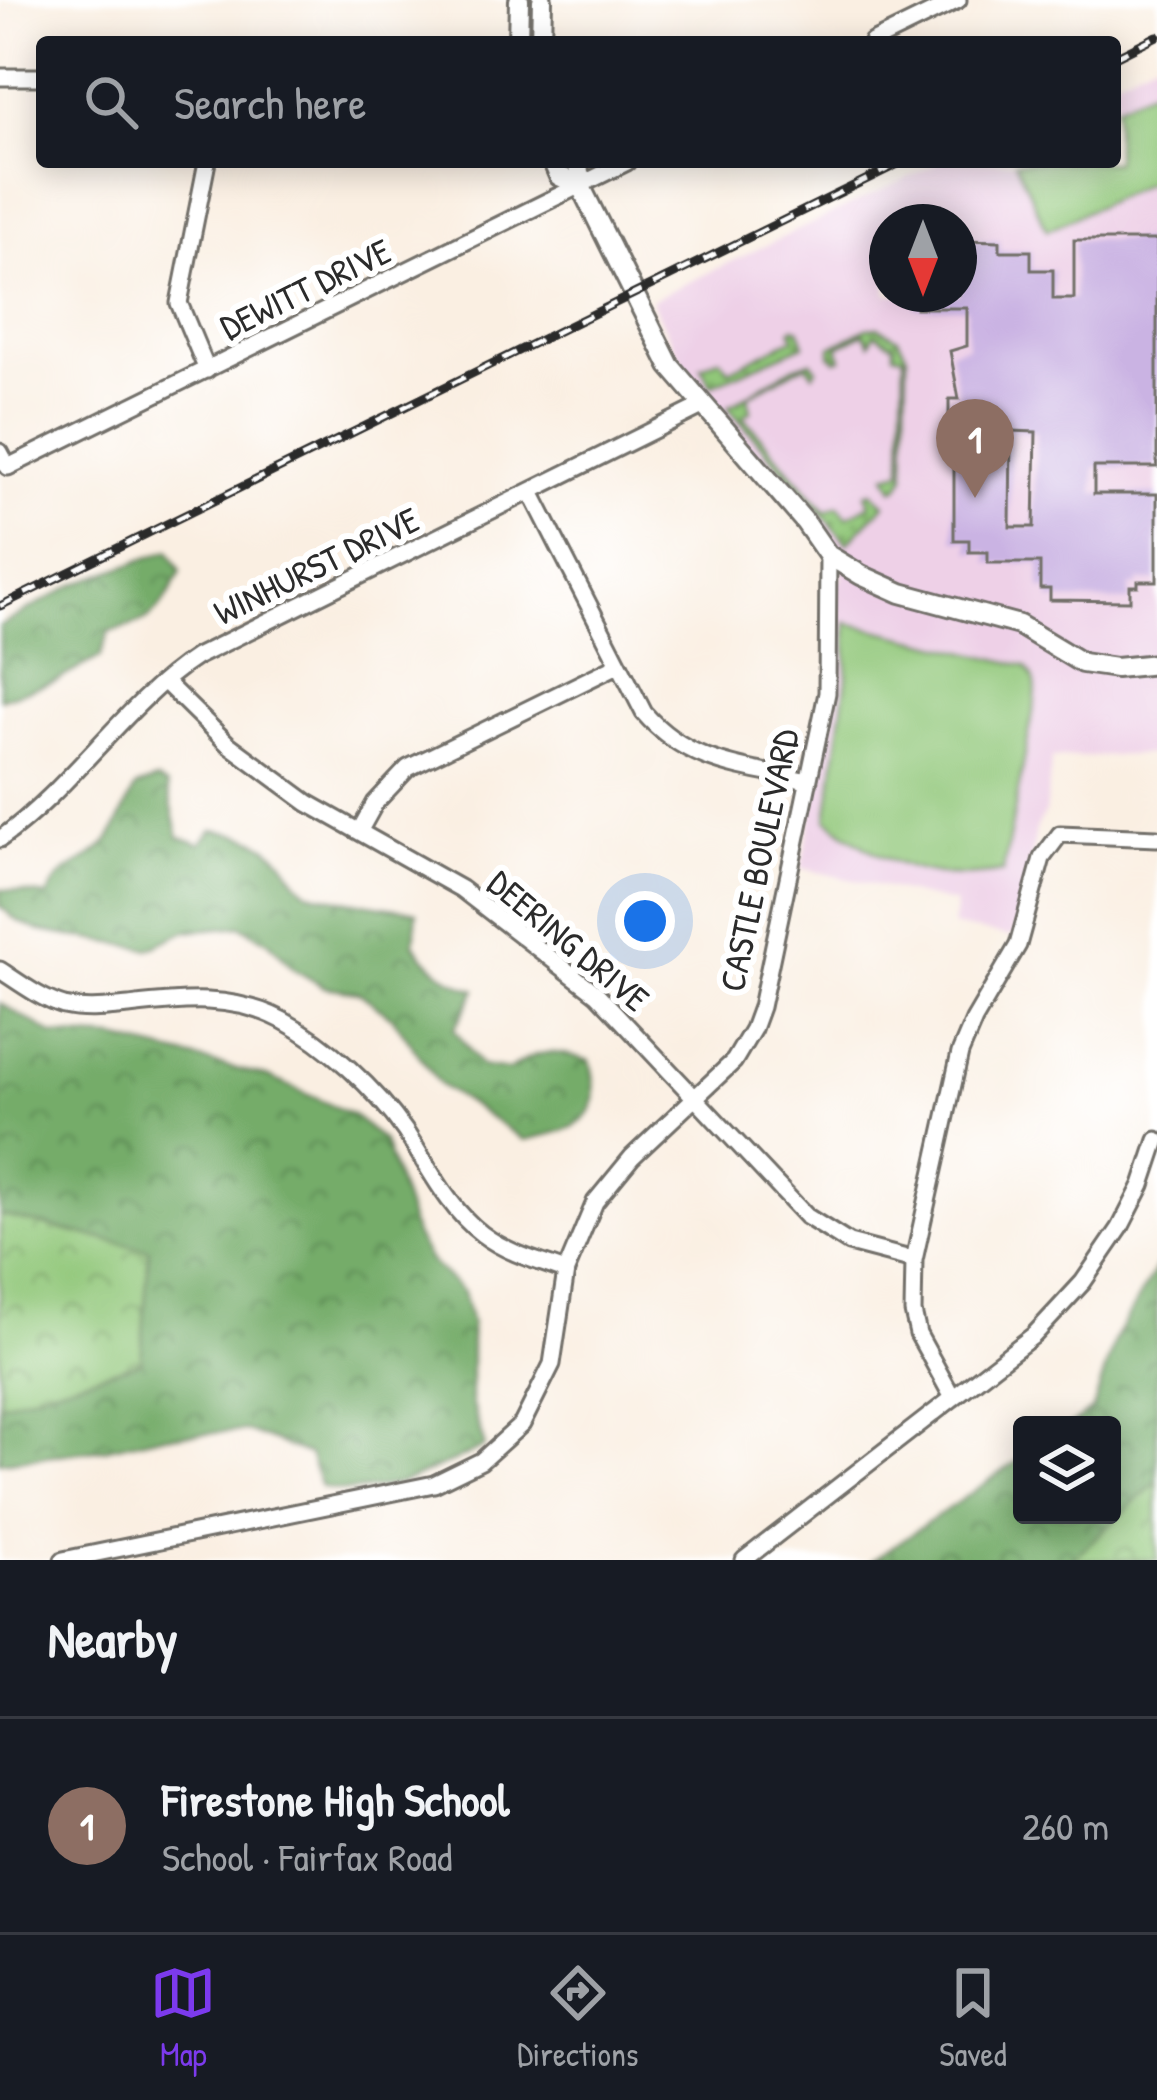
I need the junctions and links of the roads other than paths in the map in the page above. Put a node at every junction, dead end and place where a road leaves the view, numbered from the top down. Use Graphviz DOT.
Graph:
graph roads {
  1 [pos="519,0"];
  2 [pos="542,0"];
  3 [pos="958,0"];
  4 [pos="518,36"];
  5 [pos="541,36"];
  6 [pos="884,36"];
  7 [pos="0,77"];
  8 [pos="36,77"];
  9 [pos="206,168"];
  10 [pos="557,168"];
  11 [pos="579,168"];
  12 [pos="615,168"];
  13 [pos="580,185"];
  14 [pos="207,370"];
  15 [pos="702,406"];
  16 [pos="4,460"];
  17 [pos="531,492"];
  18 [pos="828,555"];
  19 [pos="1157,664"];
  20 [pos="618,665"];
  21 [pos="165,682"];
  22 [pos="808,781"];
  23 [pos="360,830"];
  24 [pos="0,838"];
  25 [pos="1157,838"];
  26 [pos="0,970"];
  27 [pos="697,1099"];
  28 [pos="1157,1140"];
  29 [pos="914,1260"];
  30 [pos="566,1271"];
  31 [pos="953,1398"];
  32 [pos="63,1560"];
  33 [pos="744,1560"];
  1 -- 4 [label="street"];
  2 -- 5 [label="street"];
  3 -- 6 [label="street"];
  7 -- 8 [label="street"];
  9 -- 14 [label="street"];
  10 -- 13 [label="street"];
  11 -- 13 [label="street"];
  12 -- 13 [label="street, DEWITT DRIVE"];
  13 -- 14 [label="street, DEWITT DRIVE"];
  13 -- 15 [label="street"];
  14 -- 16 [label="street, DEWITT DRIVE"];
  15 -- 17 [label="street, WINHURST DRIVE"];
  15 -- 18 [label="street"];
  17 -- 20 [label="street"];
  17 -- 21 [label="street, WINHURST DRIVE"];
  18 -- 19 [label="street"];
  18 -- 22 [label="street, CASTLE BOULEVARD"];
  20 -- 22 [label="street"];
  20 -- 23 [label="street"];
  21 -- 23 [label="street, DEERING DRIVE"];
  21 -- 24 [label="street, WINHURST DRIVE"];
  22 -- 27 [label="street, CASTLE BOULEVARD"];
  23 -- 27 [label="street, DEERING DRIVE"];
  25 -- 29 [label="street"];
  26 -- 30 [label="street"];
  27 -- 29 [label="street, DEERING DRIVE"];
  27 -- 30 [label="street, CASTLE BOULEVARD"];
  28 -- 31 [label="street"];
  29 -- 31 [label="street"];
  30 -- 32 [label="street, CASTLE BOULEVARD"];
  31 -- 33 [label="street"];
}
